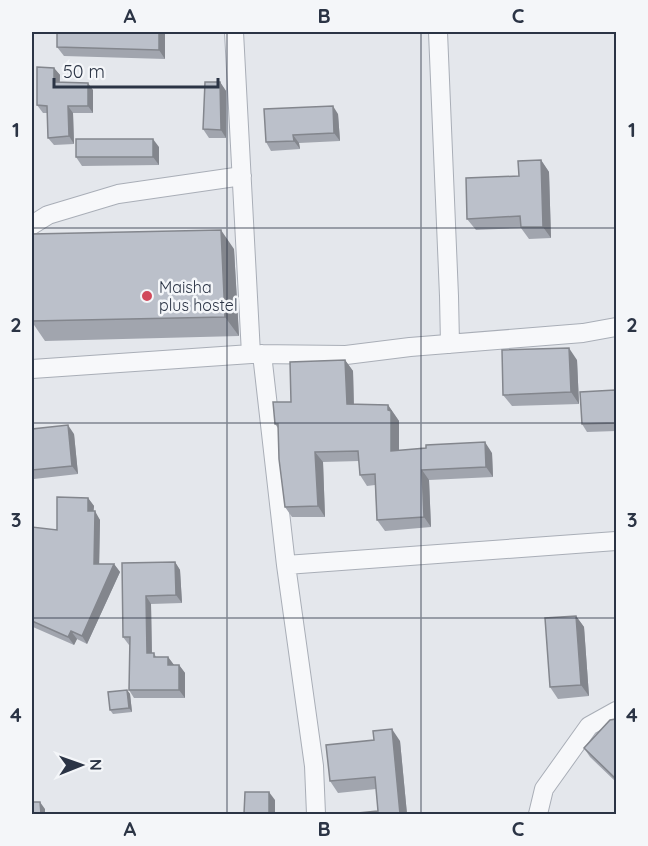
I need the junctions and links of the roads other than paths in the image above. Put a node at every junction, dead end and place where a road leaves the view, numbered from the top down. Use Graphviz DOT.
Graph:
graph roads {
  1 [pos="234,32"];
  2 [pos="438,32"];
  3 [pos="242,176"];
  4 [pos="32,225"];
  5 [pos="616,327"];
  6 [pos="450,344"];
  7 [pos="256,354"];
  8 [pos="32,369"];
  9 [pos="616,541"];
  10 [pos="286,565"];
  11 [pos="616,711"];
  12 [pos="316,814"];
  13 [pos="538,814"];
  1 -- 3 [label="street"];
  2 -- 6 [label="street"];
  3 -- 4 [label="street"];
  3 -- 7 [label="street"];
  5 -- 6 [label="street"];
  6 -- 7 [label="street"];
  7 -- 8 [label="street"];
  7 -- 10 [label="street"];
  9 -- 10 [label="street"];
  10 -- 12 [label="street"];
  11 -- 13 [label="street"];
}
